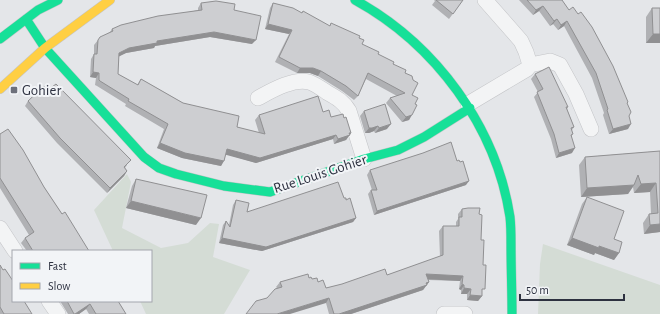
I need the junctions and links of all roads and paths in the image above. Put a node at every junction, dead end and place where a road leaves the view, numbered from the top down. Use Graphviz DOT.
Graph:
graph roads {
  1 [pos="58,0"];
  2 [pos="110,0"];
  3 [pos="355,0"];
  4 [pos="485,0"];
  5 [pos="26,19"];
  6 [pos="0,39"];
  7 [pos="45,48"];
  8 [pos="530,65"];
  9 [pos="0,89"];
  10 [pos="258,98"];
  11 [pos="469,106"];
  12 [pos="591,129"];
  13 [pos="364,159"];
  14 [pos="0,228"];
  15 [pos="15,250"];
  16 [pos="50,302"];
  17 [pos="58,314"];
  18 [pos="444,314"];
  19 [pos="465,314"];
  20 [pos="512,314"];
  1 -- 5 [label="street"];
  2 -- 7 [label="street"];
  3 -- 11 [label="street"];
  4 -- 8 [label="street"];
  5 -- 6 [label="street"];
  5 -- 7 [label="street, Rue Louis Gohier"];
  7 -- 9 [label="street"];
  7 -- 13 [label="street, Rue Louis Gohier"];
  8 -- 11 [label="street"];
  8 -- 12 [label="street"];
  10 -- 13 [label="street"];
  11 -- 13 [label="street, Rue Louis Gohier"];
  11 -- 20 [label="street"];
  14 -- 15 [label="street"];
  16 -- 17 [label="street"];
  18 -- 19 [label="street"];
}
